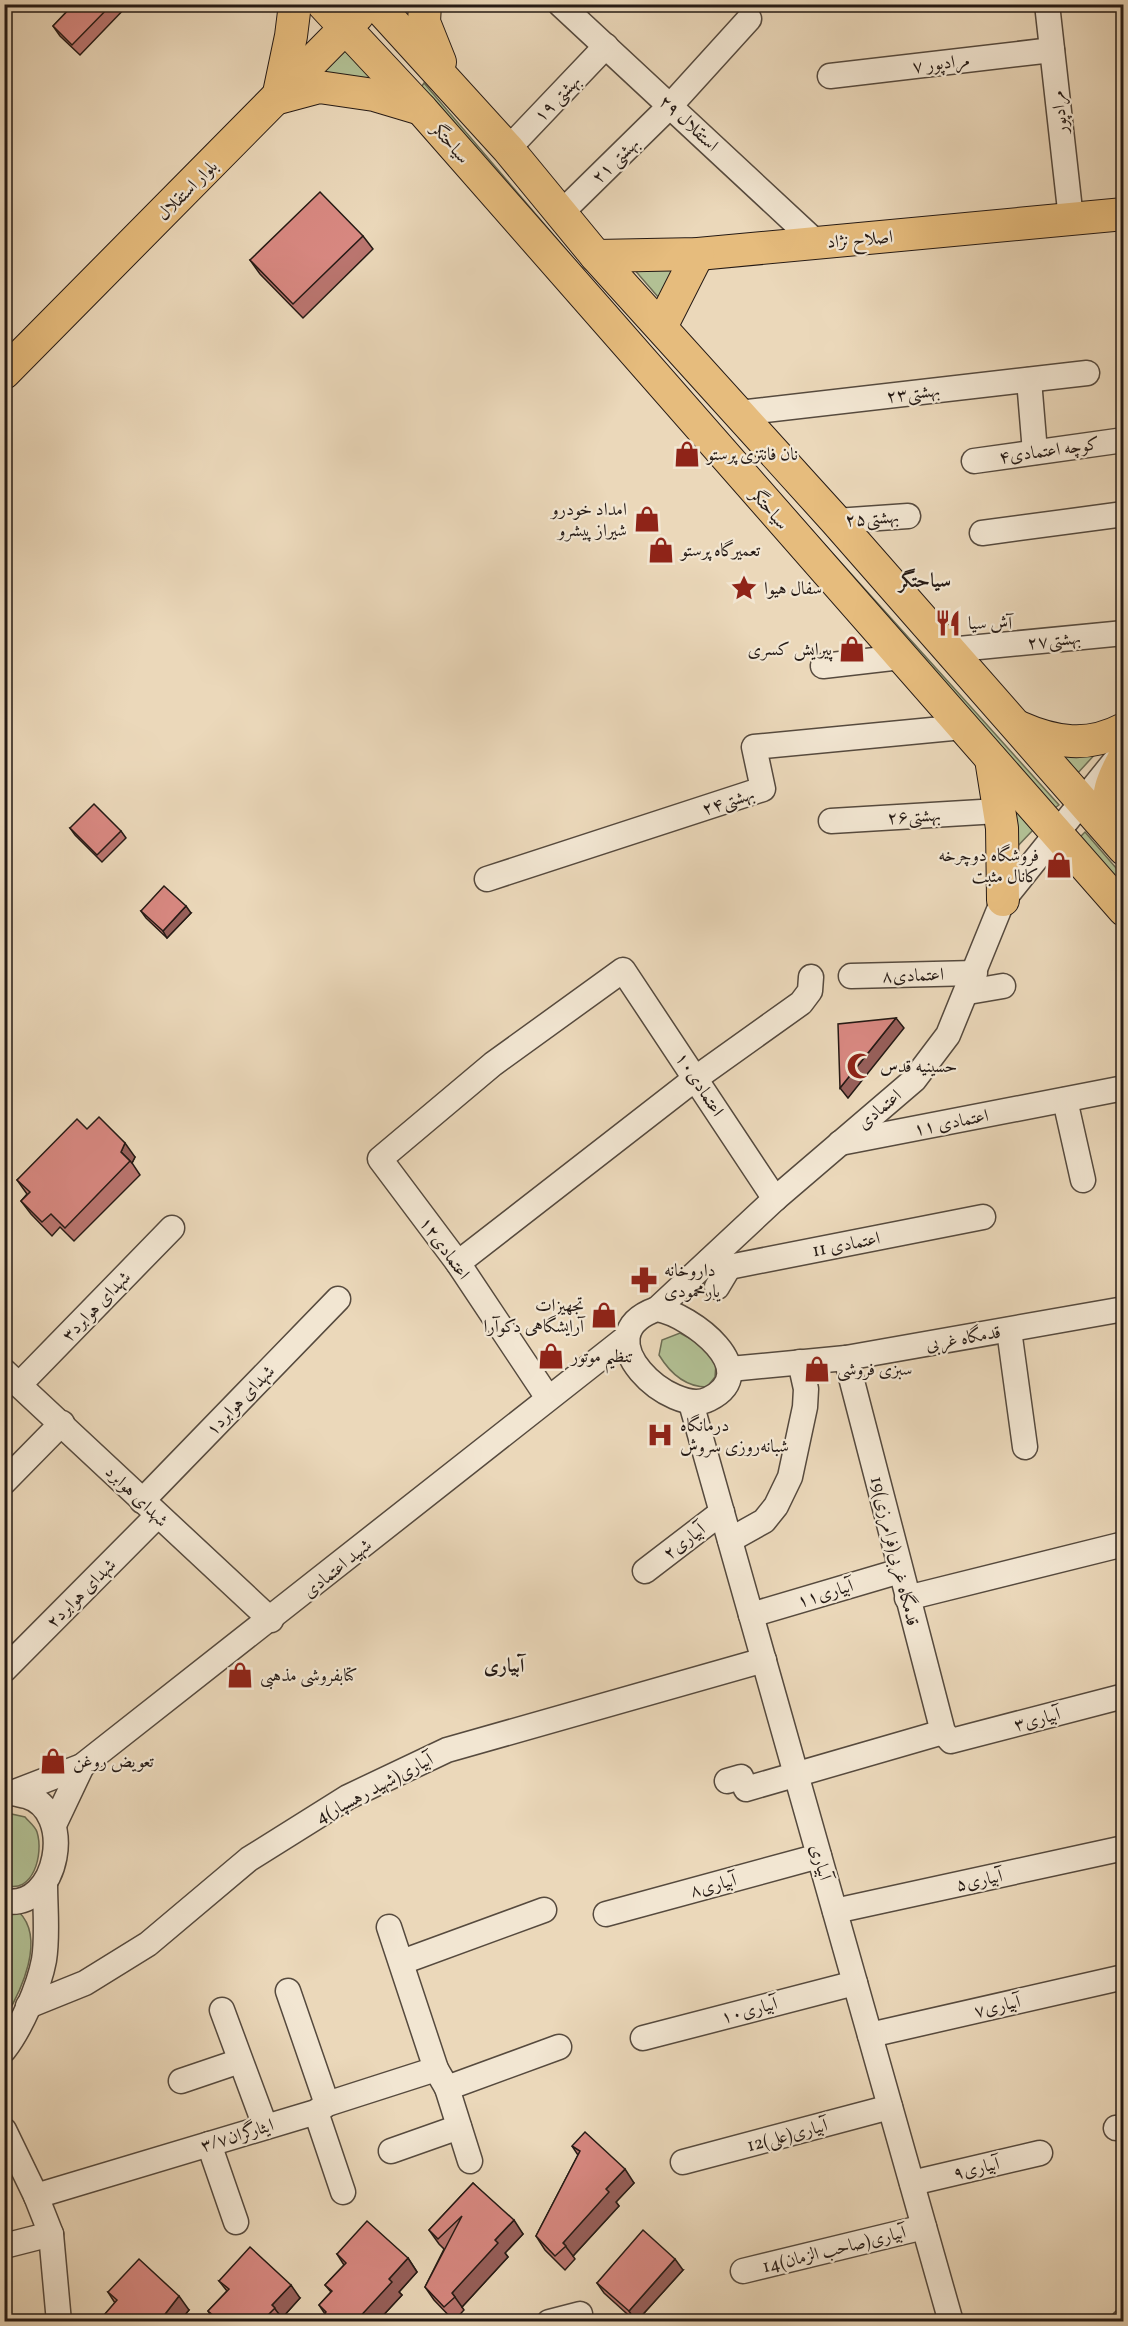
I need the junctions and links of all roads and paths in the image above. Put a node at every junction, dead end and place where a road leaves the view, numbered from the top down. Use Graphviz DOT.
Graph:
graph roads {
  1 [pos="295,4"];
  2 [pos="323,4"];
  3 [pos="368,4"];
  4 [pos="376,4"];
  5 [pos="425,4"];
  6 [pos="560,4"];
  7 [pos="1047,4"];
  8 [pos="748,19"];
  9 [pos="344,28"];
  10 [pos="606,46"];
  11 [pos="1052,50"];
  12 [pos="830,76"];
  13 [pos="448,83"];
  14 [pos="278,98"];
  15 [pos="670,106"];
  16 [pos="422,110"];
  17 [pos="508,149"];
  18 [pos="561,213"];
  19 [pos="1124,214"];
  20 [pos="1071,219"];
  21 [pos="817,243"];
  22 [pos="698,254"];
  23 [pos="596,256"];
  24 [pos="661,327"];
  25 [pos="4,373"];
  26 [pos="1087,373"];
  27 [pos="1029,380"];
  28 [pos="739,413"];
  29 [pos="1124,440"];
  30 [pos="1035,452"];
  31 [pos="974,460"];
  32 [pos="1124,514"];
  33 [pos="908,516"];
  34 [pos="836,521"];
  35 [pos="982,533"];
  36 [pos="1124,633"];
  37 [pos="948,650"];
  38 [pos="901,657"];
  39 [pos="823,666"];
  40 [pos="963,727"];
  41 [pos="1018,727"];
  42 [pos="1124,729"];
  43 [pos="1124,748"];
  44 [pos="1124,758"];
  45 [pos="991,759"];
  46 [pos="1084,802"];
  47 [pos="998,811"];
  48 [pos="831,821"];
  49 [pos="1059,833"];
  50 [pos="1123,848"];
  51 [pos="487,879"];
  52 [pos="1003,900"];
  53 [pos="1124,910"];
  54 [pos="851,976"];
  55 [pos="811,977"];
  56 [pos="971,983"];
  57 [pos="1003,986"];
  58 [pos="696,1077"];
  59 [pos="1117,1090"];
  60 [pos="1030,1095"];
  61 [pos="1065,1100"];
  62 [pos="838,1143"];
  63 [pos="380,1159"];
  64 [pos="1083,1180"];
  65 [pos="775,1199"];
  66 [pos="983,1216"];
  67 [pos="172,1228"];
  68 [pos="458,1263"];
  69 [pos="718,1272"];
  70 [pos="338,1299"];
  71 [pos="1124,1309"];
  72 [pos="657,1310"];
  73 [pos="1009,1330"];
  74 [pos="627,1337"];
  75 [pos="846,1358"];
  76 [pos="800,1362"];
  77 [pos="589,1366"];
  78 [pos="635,1366"];
  79 [pos="730,1369"];
  80 [pos="12,1378"];
  81 [pos="548,1398"];
  82 [pos="691,1403"];
  83 [pos="62,1424"];
  84 [pos="1025,1447"];
  85 [pos="4,1482"];
  86 [pos="150,1509"];
  87 [pos="722,1512"];
  88 [pos="730,1540"];
  89 [pos="1124,1544"];
  90 [pos="645,1570"];
  91 [pos="900,1571"];
  92 [pos="907,1598"];
  93 [pos="751,1616"];
  94 [pos="271,1620"];
  95 [pos="764,1660"];
  96 [pos="4,1670"];
  97 [pos="1124,1696"];
  98 [pos="947,1737"];
  99 [pos="81,1766"];
  100 [pos="796,1774"];
  101 [pos="727,1781"];
  102 [pos="8,1794"];
  103 [pos="54,1825"];
  104 [pos="1124,1848"];
  105 [pos="819,1856"];
  106 [pos="45,1884"];
  107 [pos="4,1901"];
  108 [pos="544,1910"];
  109 [pos="835,1911"];
  110 [pos="606,1914"];
  111 [pos="389,1928"];
  112 [pos="402,1962"];
  113 [pos="1124,1977"];
  114 [pos="855,1983"];
  115 [pos="288,1991"];
  116 [pos="28,2006"];
  117 [pos="222,2010"];
  118 [pos="870,2035"];
  119 [pos="643,2038"];
  120 [pos="559,2047"];
  121 [pos="4,2050"];
  122 [pos="240,2061"];
  123 [pos="442,2078"];
  124 [pos="181,2081"];
  125 [pos="890,2107"];
  126 [pos="321,2108"];
  127 [pos="265,2126"];
  128 [pos="459,2127"];
  129 [pos="4,2130"];
  130 [pos="209,2144"];
  131 [pos="391,2151"];
  132 [pos="1040,2153"];
  133 [pos="470,2161"];
  134 [pos="684,2162"];
  135 [pos="912,2182"];
  136 [pos="343,2192"];
  137 [pos="36,2196"];
  138 [pos="236,2222"];
  139 [pos="924,2227"];
  140 [pos="51,2234"];
  141 [pos="4,2246"];
  142 [pos="743,2271"];
  143 [pos="580,2314"];
  144 [pos="58,2322"];
  145 [pos="549,2322"];
  146 [pos="951,2322"];
  1 -- 14 [label="main road"];
  2 -- 9 [label="main road, سیاحتگر"];
  3 -- 9 [label="main road, بلوار استقلال"];
  4 -- 13 [label="main road"];
  5 -- 13 [label="main road"];
  6 -- 10 [label="street, ۲۹ استقلال"];
  7 -- 11 [label="street, مرادپور"];
  8 -- 15 [label="street, ۲۱ بهشتی"];
  9 -- 14 [label="main road, بلوار استقلال"];
  9 -- 16 [label="main road, سیاحتگر"];
  10 -- 15 [label="street, ۲۹ استقلال"];
  10 -- 17 [label="street, ۱۹ بهشتی"];
  11 -- 12 [label="street, ۷ مرادپور"];
  11 -- 20 [label="street, مرادپور"];
  13 -- 17 [label="main road"];
  14 -- 16 [label="main road"];
  14 -- 25 [label="main road, بلوار استقلال"];
  15 -- 18 [label="street, ۲۱ بهشتی"];
  15 -- 21 [label="street, ۲۹ استقلال"];
  16 -- 38 [label="main road, سیاحتگر"];
  17 -- 18 [label="main road"];
  18 -- 23 [label="main road"];
  19 -- 20 [label="main road, اصلاح نژاد"];
  20 -- 21 [label="main road, اصلاح نژاد"];
  21 -- 22 [label="main road, اصلاح نژاد"];
  22 -- 23 [label="main road, اصلاح نژاد"];
  22 -- 24 [label="main road"];
  23 -- 24 [label="main road"];
  24 -- 28 [label="main road"];
  26 -- 27 [label="street, ۲۳بهشتی"];
  27 -- 28 [label="street, ۲۳بهشتی"];
  27 -- 30 [label="street"];
  28 -- 34 [label="main road"];
  29 -- 30 [label="street, کوچه اعتمادی۴"];
  30 -- 31 [label="street, کوچه اعتمادی۴"];
  32 -- 35 [label="street"];
  33 -- 34 [label="street, ۲۵بهشتی"];
  34 -- 37 [label="main road"];
  36 -- 37 [label="street, ۲۷بهشتی"];
  37 -- 41 [label="main road"];
  38 -- 39 [label="street"];
  38 -- 40 [label="main road, سیاحتگر"];
  40 -- 45 [label="main road, سیاحتگر"];
  40 -- 51 [label="street, ۲۴بهشتی"];
  41 -- 42 [label="main road"];
  41 -- 46 [label="main road"];
  43 -- 46 [label="street"];
  44 -- 50 [label="main road"];
  45 -- 47 [label="main road"];
  45 -- 49 [label="main road, سیاحتگر"];
  46 -- 49 [label="street, اعتمادی"];
  46 -- 50 [label="main road"];
  47 -- 48 [label="street, ۲۶بهشتی"];
  47 -- 52 [label="main road"];
  49 -- 52 [label="street, اعتمادی"];
  49 -- 53 [label="main road, سیاحتگر"];
  52 -- 56 [label="street, اعتمادی"];
  54 -- 56 [label="street, اعتمادی۸"];
  55 -- 58 [label="street"];
  56 -- 57 [label="street, اعتمادی۸"];
  56 -- 62 [label="street, اعتمادی"];
  58 -- 63 [label="street, اعتمادی۱۰"];
  58 -- 65 [label="street, اعتمادی۱۰"];
  58 -- 68 [label="street"];
  59 -- 60 [label="street"];
  59 -- 61 [label="street, ۱۱ اعتمادی"];
  61 -- 62 [label="street, ۱۱ اعتمادی"];
  61 -- 64 [label="street"];
  62 -- 65 [label="street, اعتمادی"];
  63 -- 68 [label="street, اعتمادی۱۲"];
  65 -- 69 [label="street, اعتمادی"];
  66 -- 69 [label="street, 11 اعتمادی"];
  67 -- 80 [label="street, ۳شهدای هوابرد"];
  68 -- 81 [label="street, اعتمادی۱۲"];
  69 -- 72 [label="street, اعتمادی"];
  70 -- 86 [label="street, شهدای هوابرد۱"];
  71 -- 73 [label="street, قدمگاه غربی"];
  72 -- 74 [label="street"];
  72 -- 79 [label="street"];
  73 -- 75 [label="street, قدمگاه غربی"];
  73 -- 84 [label="street"];
  74 -- 77 [label="street, شهید اعتمادی"];
  74 -- 78 [label="street"];
  75 -- 76 [label="street, قدمگاه غربی"];
  75 -- 91 [label="street, 19قدمگاه غربی(فرامرزی)"];
  76 -- 79 [label="street, قدمگاه غربی"];
  76 -- 88 [label="street"];
  77 -- 78 [label="street"];
  77 -- 81 [label="street, شهید اعتمادی"];
  78 -- 82 [label="street"];
  79 -- 82 [label="street"];
  80 -- 83 [label="street, شهدای هوابرد"];
  81 -- 94 [label="street, شهید اعتمادی"];
  82 -- 87 [label="street, آبیاری"];
  83 -- 85 [label="street"];
  83 -- 86 [label="street, شهدای هوابرد"];
  86 -- 94 [label="street, شهدای هوابرد"];
  86 -- 96 [label="street, شهدای هوابرد۲"];
  87 -- 88 [label="street, آبیاری"];
  87 -- 90 [label="street, آبیاری۲"];
  88 -- 93 [label="street, آبیاری"];
  89 -- 92 [label="street"];
  91 -- 92 [label="street, 19قدمگاه غربی(فرامرزی)"];
  91 -- 93 [label="street, آبیاری۱۱"];
  92 -- 98 [label="street, 19قدمگاه غربی(فرامرزی)"];
  93 -- 95 [label="street, آبیاری"];
  94 -- 99 [label="street, شهید اعتمادی"];
  95 -- 100 [label="street, آبیاری"];
  95 -- 116 [label="street, 4آبیاری(شهید رهسپار)"];
  97 -- 98 [label="street, آبیاری۳"];
  98 -- 100 [label="street, آبیاری۳"];
  99 -- 102 [label="street"];
  99 -- 103 [label="street"];
  100 -- 101 [label="street, آبیاری۳"];
  100 -- 105 [label="street, آبیاری"];
  102 -- 103 [label="street"];
  103 -- 106 [label="street"];
  104 -- 109 [label="street, آبیاری۵"];
  105 -- 109 [label="street, آبیاری"];
  105 -- 110 [label="street, آبیاری۸"];
  106 -- 107 [label="street"];
  106 -- 116 [label="street"];
  108 -- 112 [label="street"];
  109 -- 114 [label="street, آبیاری"];
  111 -- 112 [label="street"];
  112 -- 123 [label="street"];
  113 -- 118 [label="street, آبیاری۷"];
  114 -- 118 [label="street, آبیاری"];
  114 -- 119 [label="street, آبیاری۱۰"];
  115 -- 126 [label="street"];
  116 -- 121 [label="street"];
  117 -- 122 [label="street"];
  118 -- 125 [label="street, آبیاری"];
  120 -- 123 [label="street, ایثارگران۳/۷"];
  122 -- 124 [label="street"];
  122 -- 127 [label="street"];
  123 -- 126 [label="street, ایثارگران۳/۷"];
  123 -- 128 [label="street"];
  125 -- 134 [label="street, 12آبیاری(علی)"];
  125 -- 135 [label="street, آبیاری"];
  126 -- 127 [label="street, ایثارگران۳/۷"];
  126 -- 136 [label="street"];
  127 -- 130 [label="street, ایثارگران۳/۷"];
  128 -- 131 [label="street"];
  128 -- 133 [label="street"];
  129 -- 137 [label="street"];
  130 -- 137 [label="street, ایثارگران۳/۷"];
  130 -- 138 [label="street"];
  132 -- 135 [label="street, آبیاری۹"];
  135 -- 139 [label="street, آبیاری"];
  137 -- 140 [label="street"];
  139 -- 142 [label="street, 14آبیاری(صاحب الزمان)"];
  139 -- 146 [label="street, آبیاری"];
  140 -- 141 [label="street"];
  140 -- 144 [label="street"];
  143 -- 145 [label="street"];
}
